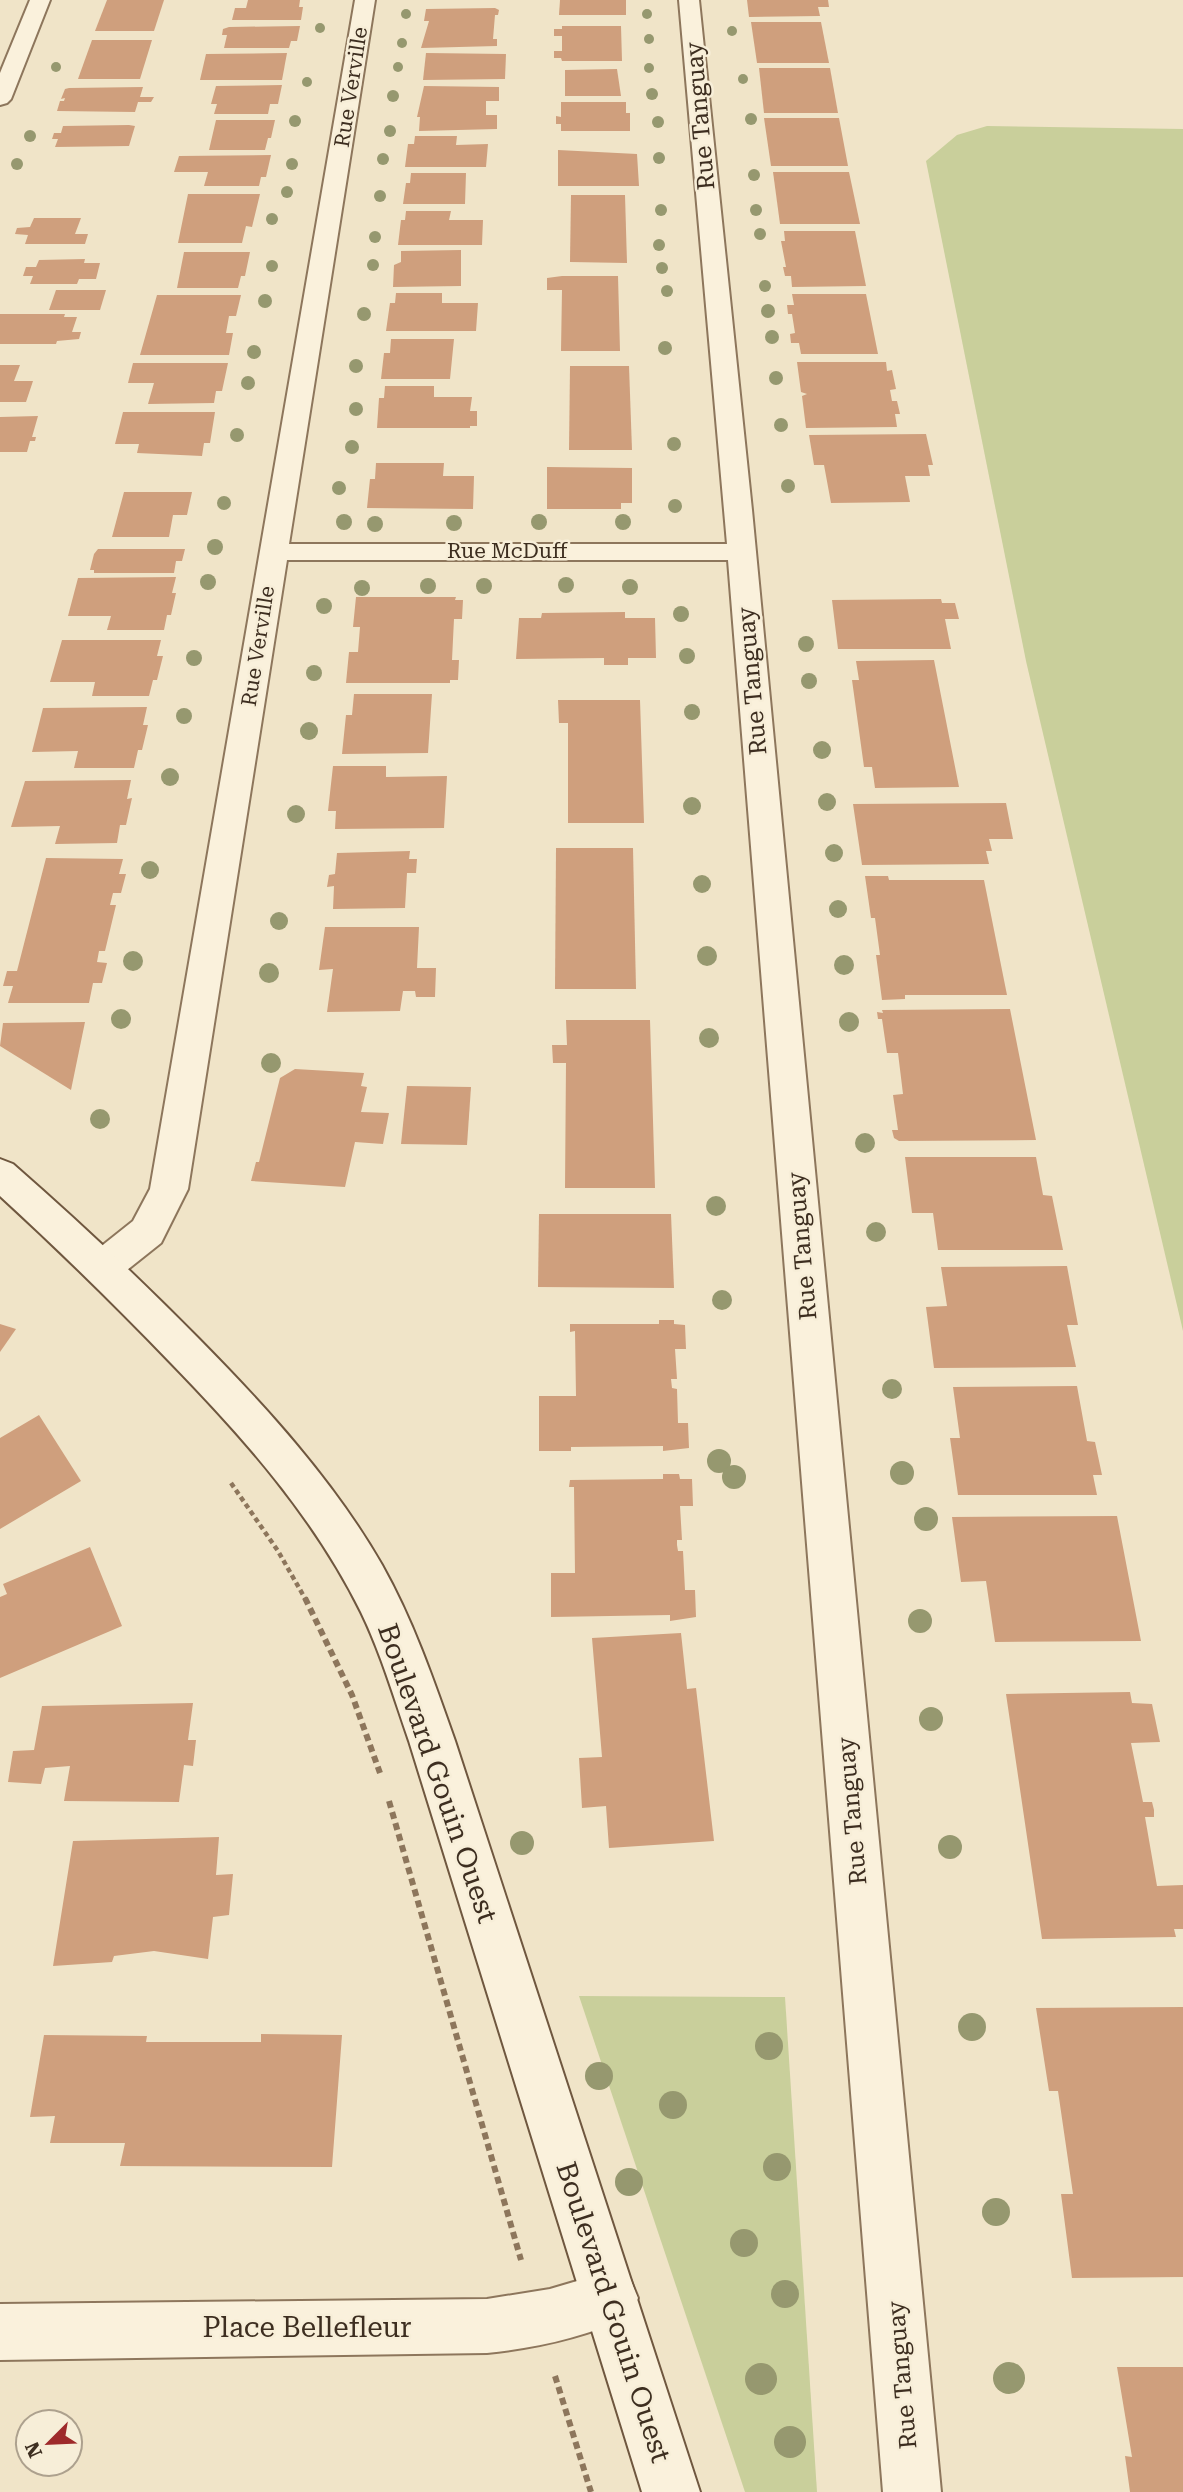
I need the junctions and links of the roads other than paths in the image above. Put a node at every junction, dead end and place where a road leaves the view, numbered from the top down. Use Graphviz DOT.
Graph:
graph roads {
  1 [pos="40,0"];
  2 [pos="365,0"];
  3 [pos="690,0"];
  4 [pos="0,99"];
  5 [pos="273,552"];
  6 [pos="741,552"];
  7 [pos="0,1174"];
  8 [pos="103,1267"];
  9 [pos="611,2298"];
  10 [pos="0,2332"];
  11 [pos="671,2492"];
  12 [pos="912,2492"];
  1 -- 4 [label="street"];
  2 -- 5 [label="street, Rue Verville"];
  3 -- 6 [label="street, Rue Tanguay"];
  5 -- 6 [label="street, Rue McDuff"];
  5 -- 8 [label="street, Rue Verville"];
  6 -- 12 [label="street, Rue Tanguay"];
  7 -- 8 [label="street, Boulevard Gouin Ouest"];
  8 -- 9 [label="street, Boulevard Gouin Ouest"];
  9 -- 10 [label="street, Place Bellefleur"];
  9 -- 11 [label="street, Boulevard Gouin Ouest"];
}
